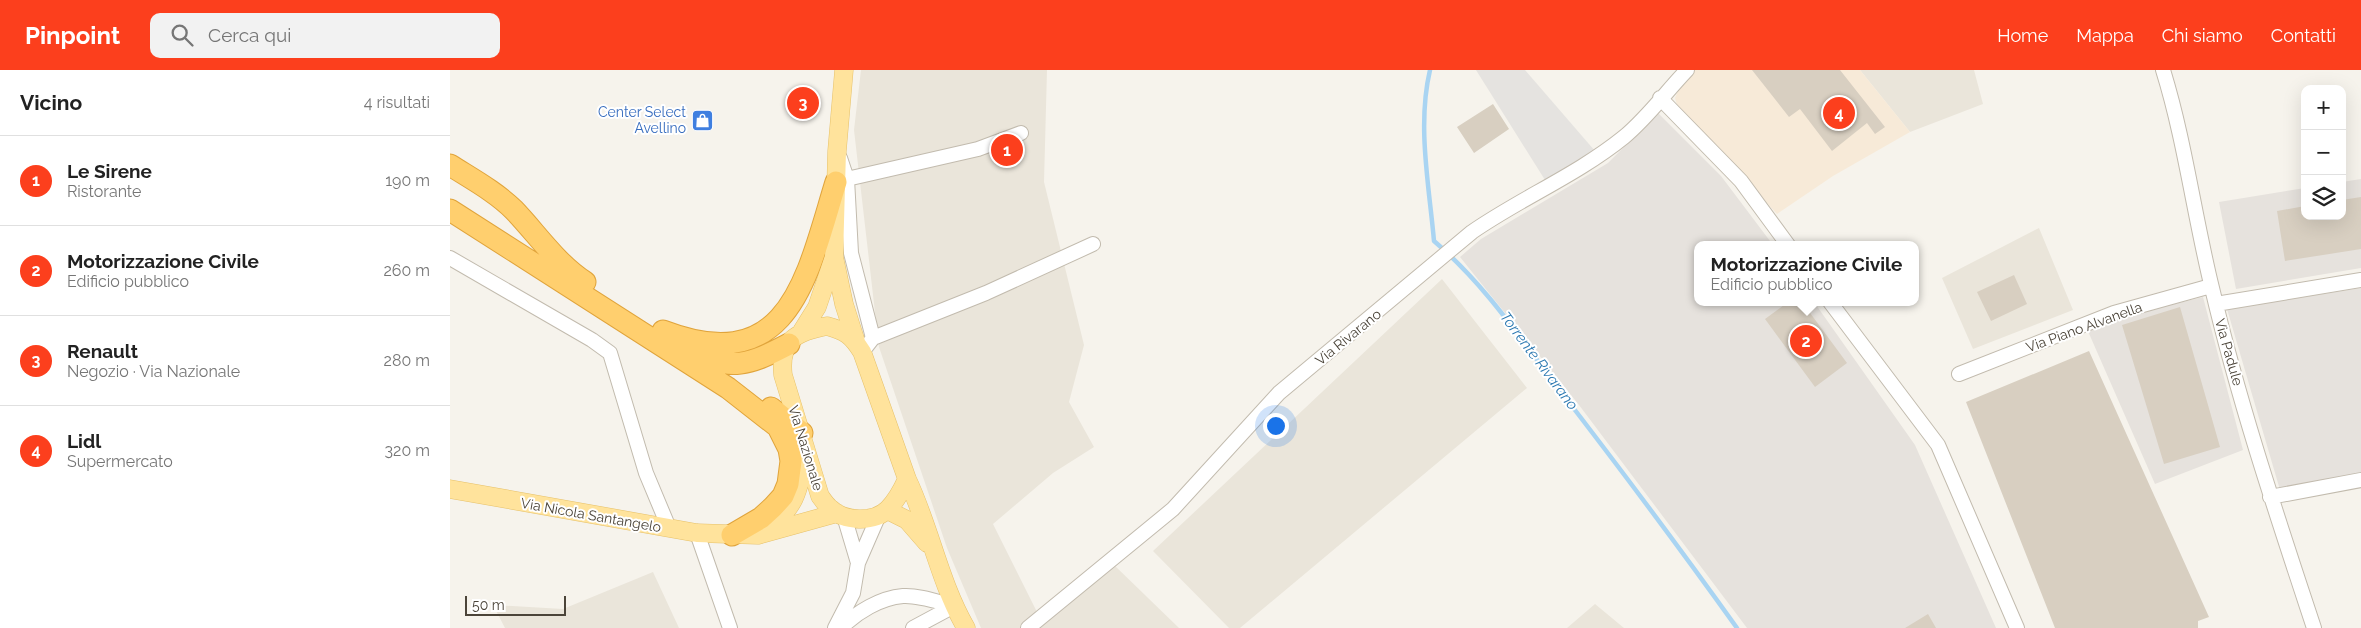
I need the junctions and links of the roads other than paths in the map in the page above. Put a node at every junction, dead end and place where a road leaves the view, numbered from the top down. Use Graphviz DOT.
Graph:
graph roads {
  1 [pos="844,70"];
  2 [pos="1687,70"];
  3 [pos="2163,70"];
  4 [pos="1660,98"];
  5 [pos="1021,133"];
  6 [pos="450,165"];
  7 [pos="842,181"];
  8 [pos="450,210"];
  9 [pos="1785,241"];
  10 [pos="1093,244"];
  11 [pos="834,257"];
  12 [pos="450,258"];
  13 [pos="2361,280"];
  14 [pos="2211,286"];
  15 [pos="2216,304"];
  16 [pos="1833,306"];
  17 [pos="663,331"];
  18 [pos="795,337"];
  19 [pos="873,338"];
  20 [pos="859,347"];
  21 [pos="1959,374"];
  22 [pos="728,388"];
  23 [pos="803,438"];
  24 [pos="907,479"];
  25 [pos="2361,480"];
  26 [pos="450,489"];
  27 [pos="2270,497"];
  28 [pos="883,513"];
  29 [pos="840,514"];
  30 [pos="669,528"];
  31 [pos="697,533"];
  32 [pos="732,535"];
  33 [pos="935,553"];
  34 [pos="858,563"];
  35 [pos="954,606"];
  36 [pos="730,628"];
  37 [pos="835,628"];
  38 [pos="841,628"];
  39 [pos="914,628"];
  40 [pos="966,628"];
  41 [pos="1028,628"];
  42 [pos="2017,628"];
  43 [pos="2314,628"];
  1 -- 7 [label="main road, Via Nazionale"];
  2 -- 4 [label="street, Via Rivarano"];
  3 -- 14 [label="street, Via Padule"];
  4 -- 9 [label="street"];
  4 -- 41 [label="street, Via Rivarano"];
  5 -- 7 [label="street"];
  6 -- 17 [label="highway"];
  7 -- 11 [label="main road, Via Nazionale"];
  7 -- 17 [label="highway"];
  7 -- 19 [label="street"];
  8 -- 22 [label="highway"];
  10 -- 19 [label="street"];
  11 -- 18 [label="main road, Via Nazionale"];
  11 -- 20 [label="main road, Via Nazionale"];
  12 -- 30 [label="street"];
  13 -- 15 [label="street"];
  14 -- 15 [label="street, Via Padule"];
  14 -- 21 [label="street, Via Piano Alvanella"];
  15 -- 27 [label="street, Via Padule"];
  16 -- 42 [label="street"];
  17 -- 18 [label="highway"];
  18 -- 20 [label="main road"];
  18 -- 23 [label="main road, Via Nazionale"];
  19 -- 20 [label="street"];
  20 -- 24 [label="main road, Via Nazionale"];
  22 -- 23 [label="highway"];
  22 -- 32 [label="highway"];
  23 -- 29 [label="main road, Via Nazionale"];
  23 -- 32 [label="main road"];
  24 -- 28 [label="main road"];
  24 -- 33 [label="main road, Via Nazionale"];
  25 -- 27 [label="street"];
  26 -- 30 [label="main road, Via Nicola Santangelo"];
  27 -- 43 [label="street, Via Padule"];
  28 -- 29 [label="main road"];
  28 -- 33 [label="main road"];
  28 -- 34 [label="street"];
  29 -- 32 [label="main road"];
  29 -- 34 [label="street"];
  30 -- 31 [label="main road, Via Nicola Santangelo"];
  31 -- 32 [label="main road, Via Nicola Santangelo"];
  31 -- 36 [label="street"];
  33 -- 35 [label="main road, Via Nazionale"];
  34 -- 37 [label="street"];
  35 -- 38 [label="street"];
  35 -- 39 [label="street"];
  35 -- 40 [label="main road, Via Nazionale"];
}
